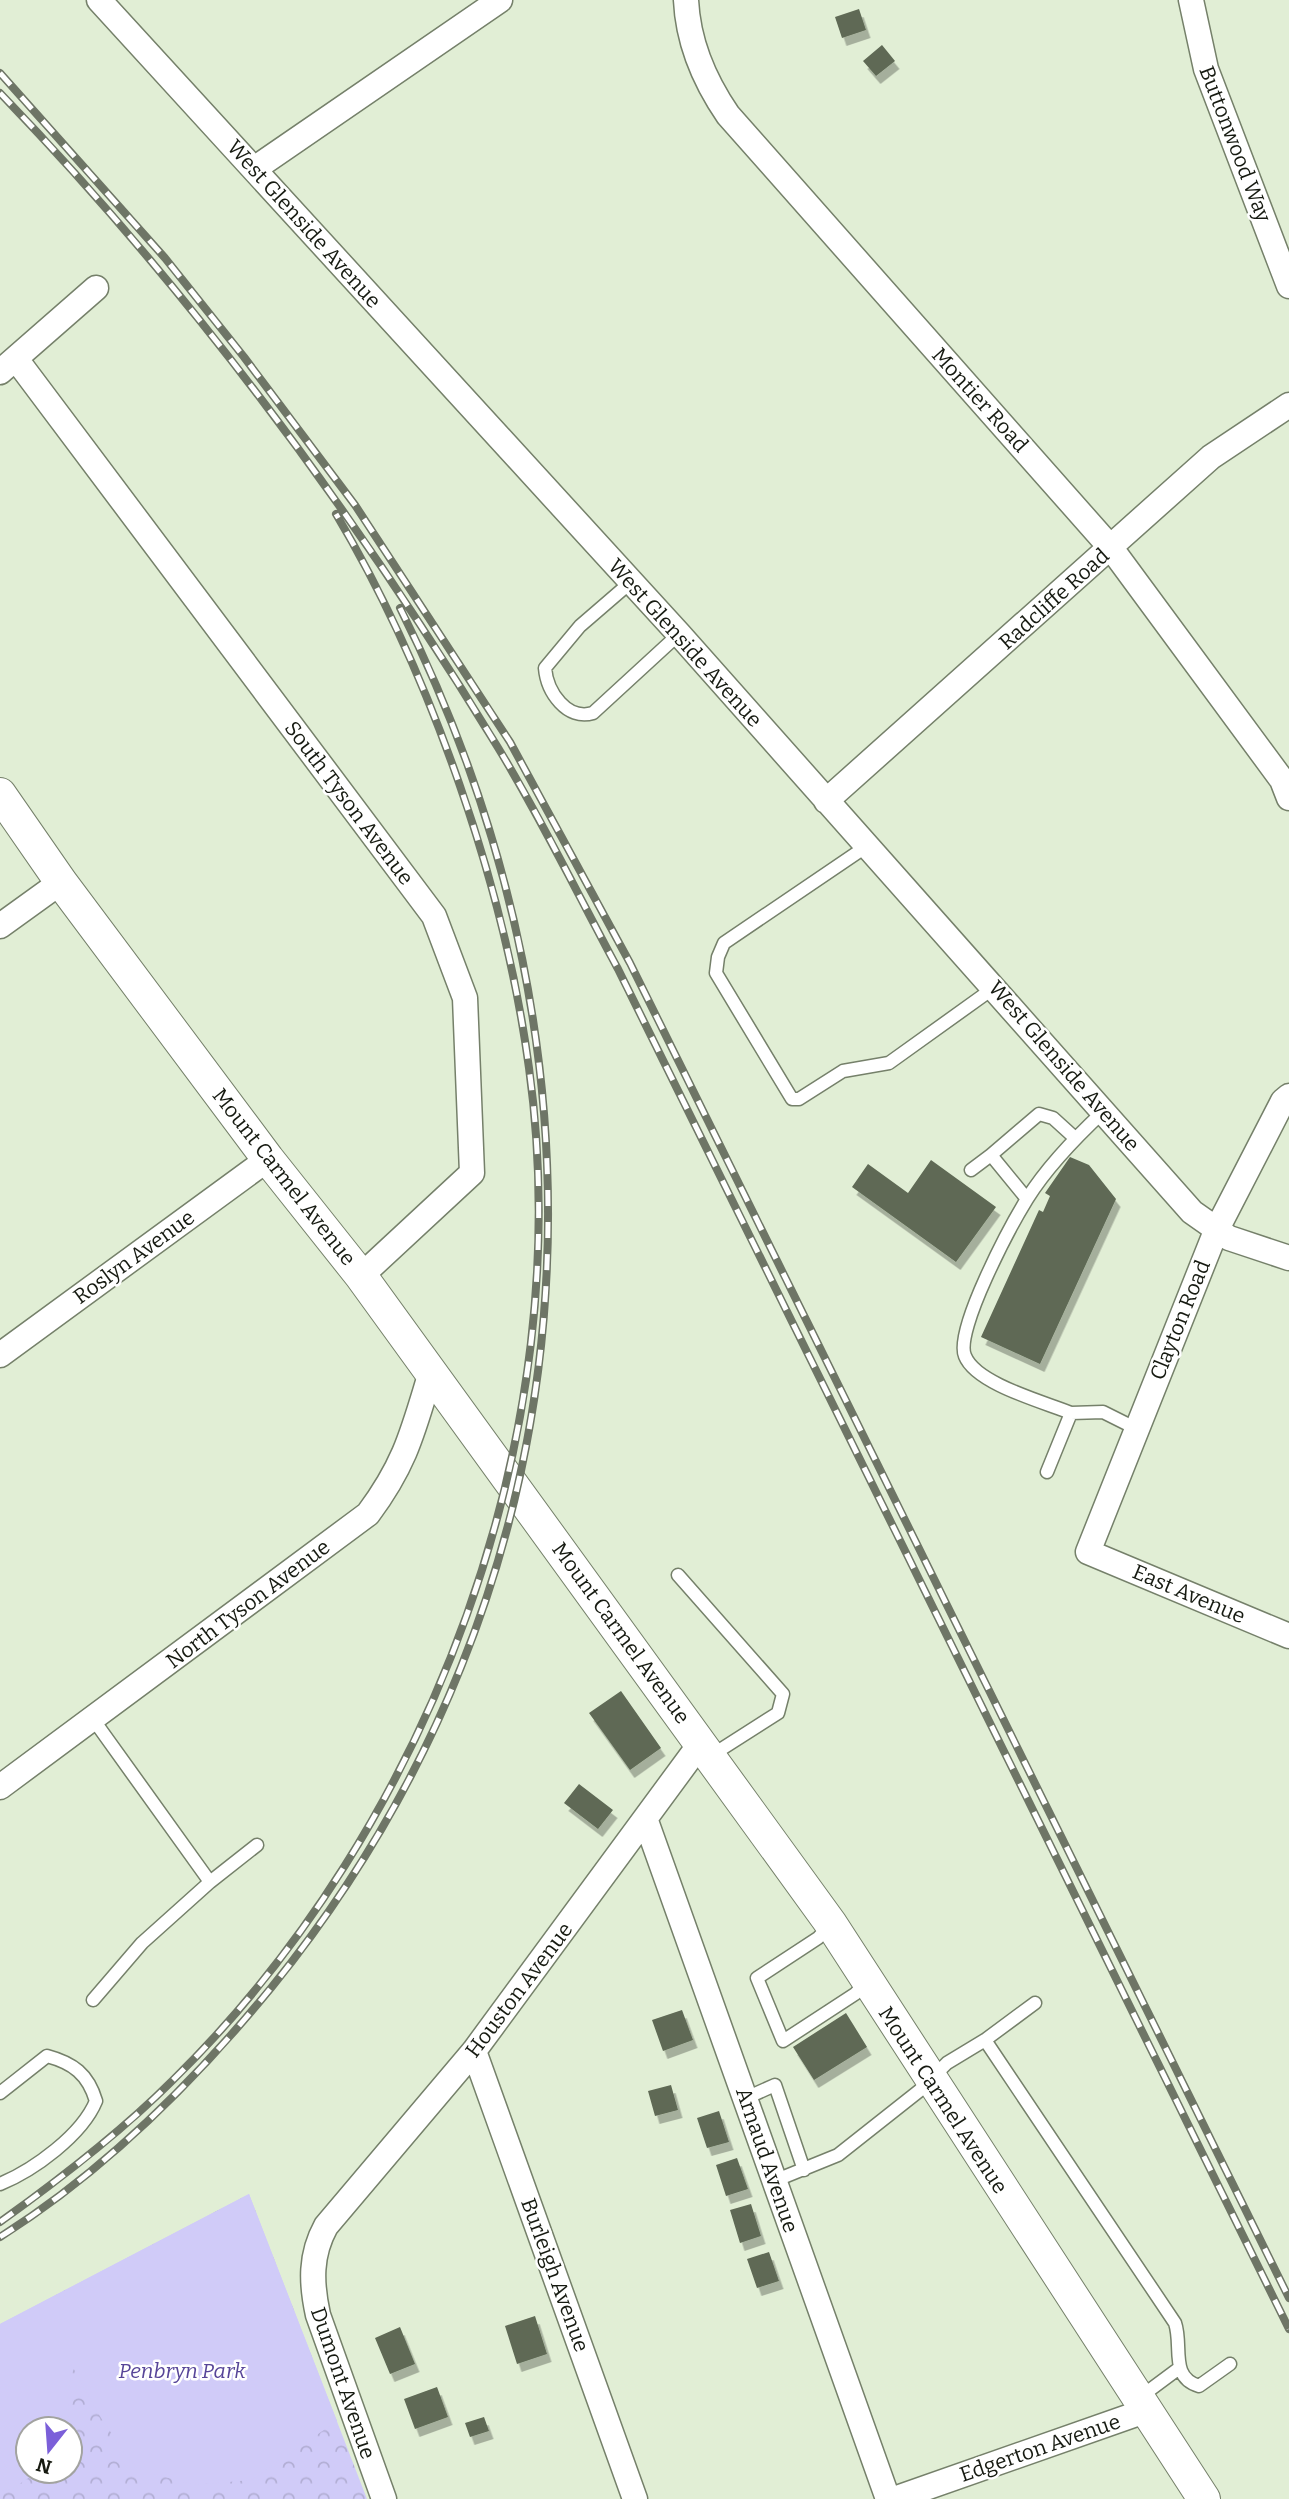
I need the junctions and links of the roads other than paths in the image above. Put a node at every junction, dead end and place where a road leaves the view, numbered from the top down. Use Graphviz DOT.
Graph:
graph roads {
  1 [pos="99,0"];
  2 [pos="500,0"];
  3 [pos="686,0"];
  4 [pos="1191,0"];
  5 [pos="254,169"];
  6 [pos="1289,286"];
  7 [pos="96,288"];
  8 [pos="8,365"];
  9 [pos="1289,405"];
  10 [pos="1111,548"];
  11 [pos="631,582"];
  12 [pos="679,634"];
  13 [pos="0,794"];
  14 [pos="1289,798"];
  15 [pos="826,801"];
  16 [pos="867,846"];
  17 [pos="61,881"];
  18 [pos="0,926"];
  19 [pos="995,987"];
  20 [pos="1289,1096"];
  21 [pos="1104,1111"];
  22 [pos="1075,1138"];
  23 [pos="991,1155"];
  24 [pos="268,1159"];
  25 [pos="971,1170"];
  26 [pos="1027,1199"];
  27 [pos="1216,1231"];
  28 [pos="1289,1258"];
  29 [pos="361,1276"];
  30 [pos="0,1355"];
  31 [pos="431,1371"];
  32 [pos="1071,1413"];
  33 [pos="1137,1429"];
  34 [pos="1048,1472"];
  35 [pos="1088,1552"];
  36 [pos="678,1575"];
  37 [pos="1289,1636"];
  38 [pos="93,1719"];
  39 [pos="704,1750"];
  40 [pos="0,1787"];
  41 [pos="646,1821"];
  42 [pos="257,1845"];
  43 [pos="210,1882"];
  44 [pos="831,1924"];
  45 [pos="867,1982"];
  46 [pos="93,2000"];
  47 [pos="1035,2003"];
  48 [pos="985,2040"];
  49 [pos="474,2051"];
  50 [pos="930,2079"];
  51 [pos="0,2094"];
  52 [pos="746,2098"];
  53 [pos="804,2170"];
  54 [pos="774,2180"];
  55 [pos="0,2184"];
  56 [pos="326,2227"];
  57 [pos="1230,2364"];
  58 [pos="1178,2369"];
  59 [pos="1141,2405"];
  60 [pos="384,2499"];
  61 [pos="635,2499"];
  62 [pos="888,2499"];
  63 [pos="894,2499"];
  64 [pos="1204,2499"];
  1 -- 5 [label="street, West Glenside Avenue"];
  2 -- 5 [label="street"];
  3 -- 10 [label="street, Montier Road"];
  4 -- 6 [label="street, Buttonwood Way"];
  5 -- 11 [label="street, West Glenside Avenue"];
  7 -- 8 [label="street"];
  8 -- 29 [label="street, South Tyson Avenue"];
  9 -- 10 [label="street, Radcliffe Road"];
  10 -- 14 [label="street, Montier Road"];
  10 -- 15 [label="street, Radcliffe Road"];
  11 -- 12 [label="street, West Glenside Avenue"];
  11 -- 12 [label="lane"];
  12 -- 15 [label="street, West Glenside Avenue"];
  13 -- 17 [label="street, Mount Carmel Avenue"];
  15 -- 16 [label="street, West Glenside Avenue"];
  16 -- 19 [label="street, West Glenside Avenue"];
  16 -- 19 [label="lane"];
  17 -- 18 [label="street"];
  17 -- 24 [label="street, Mount Carmel Avenue"];
  19 -- 21 [label="street, West Glenside Avenue"];
  20 -- 27 [label="street, Clayton Road"];
  21 -- 22 [label="lane"];
  21 -- 27 [label="street, West Glenside Avenue"];
  22 -- 23 [label="lane"];
  22 -- 26 [label="lane"];
  23 -- 25 [label="lane"];
  23 -- 26 [label="lane"];
  24 -- 29 [label="street, Mount Carmel Avenue"];
  24 -- 30 [label="street, Roslyn Avenue"];
  26 -- 32 [label="lane"];
  27 -- 28 [label="street, West Glenside Avenue"];
  27 -- 33 [label="street, Clayton Road"];
  29 -- 31 [label="street, Mount Carmel Avenue"];
  31 -- 38 [label="street, North Tyson Avenue"];
  31 -- 39 [label="street, Mount Carmel Avenue"];
  32 -- 33 [label="lane"];
  32 -- 34 [label="lane"];
  33 -- 35 [label="street, Clayton Road"];
  35 -- 37 [label="street, East Avenue"];
  36 -- 39 [label="lane"];
  38 -- 40 [label="street, North Tyson Avenue"];
  38 -- 43 [label="lane"];
  39 -- 41 [label="street, Houston Avenue"];
  39 -- 44 [label="street, Mount Carmel Avenue"];
  41 -- 49 [label="street, Houston Avenue"];
  41 -- 52 [label="street, Arnaud Avenue"];
  42 -- 43 [label="lane"];
  43 -- 46 [label="lane"];
  44 -- 45 [label="street, Mount Carmel Avenue"];
  44 -- 45 [label="lane"];
  45 -- 50 [label="street, Mount Carmel Avenue"];
  47 -- 48 [label="lane"];
  48 -- 50 [label="lane"];
  48 -- 58 [label="lane"];
  49 -- 56 [label="street, Houston Avenue"];
  49 -- 61 [label="street, Burleigh Avenue"];
  50 -- 53 [label="lane"];
  50 -- 59 [label="street, Mount Carmel Avenue"];
  51 -- 55 [label="lane"];
  52 -- 53 [label="lane"];
  52 -- 54 [label="street, Arnaud Avenue"];
  53 -- 54 [label="lane"];
  54 -- 62 [label="street, Arnaud Avenue"];
  56 -- 60 [label="street, Dumont Avenue"];
  57 -- 58 [label="lane"];
  58 -- 59 [label="lane"];
  59 -- 63 [label="street, Edgerton Avenue"];
  59 -- 64 [label="street, Mount Carmel Avenue"];
}
